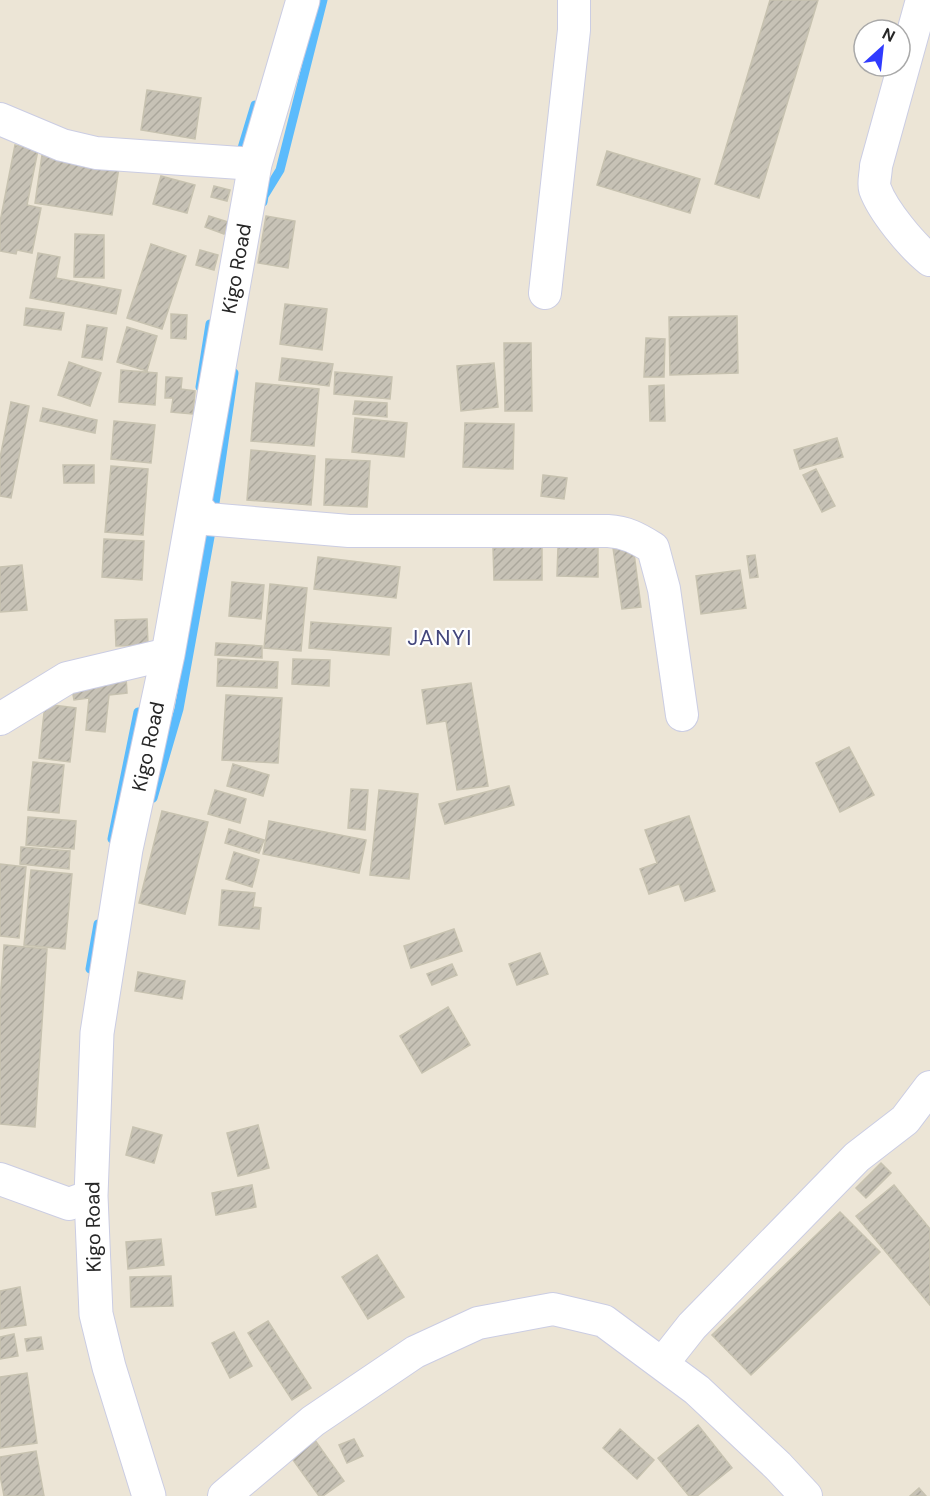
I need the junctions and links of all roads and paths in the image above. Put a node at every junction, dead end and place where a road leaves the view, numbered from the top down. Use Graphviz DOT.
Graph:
graph roads {
  1 [pos="303,0"];
  2 [pos="574,0"];
  3 [pos="922,0"];
  4 [pos="0,119"];
  5 [pos="255,164"];
  6 [pos="930,260"];
  7 [pos="545,293"];
  8 [pos="195,505"];
  9 [pos="168,654"];
  10 [pos="682,715"];
  11 [pos="0,719"];
  12 [pos="930,1087"];
  13 [pos="0,1179"];
  14 [pos="92,1196"];
  15 [pos="662,1364"];
  16 [pos="149,1496"];
  17 [pos="224,1496"];
  18 [pos="806,1496"];
  1 -- 5 [label="street, Kigo Road"];
  2 -- 7 [label="street"];
  3 -- 6 [label="street"];
  4 -- 5 [label="street"];
  5 -- 8 [label="street, Kigo Road"];
  8 -- 9 [label="street, Kigo Road"];
  8 -- 10 [label="street"];
  9 -- 11 [label="street"];
  9 -- 14 [label="street, Kigo Road"];
  12 -- 15 [label="street"];
  13 -- 14 [label="street"];
  14 -- 16 [label="street, Kigo Road"];
  15 -- 17 [label="street"];
  15 -- 18 [label="street"];
}
